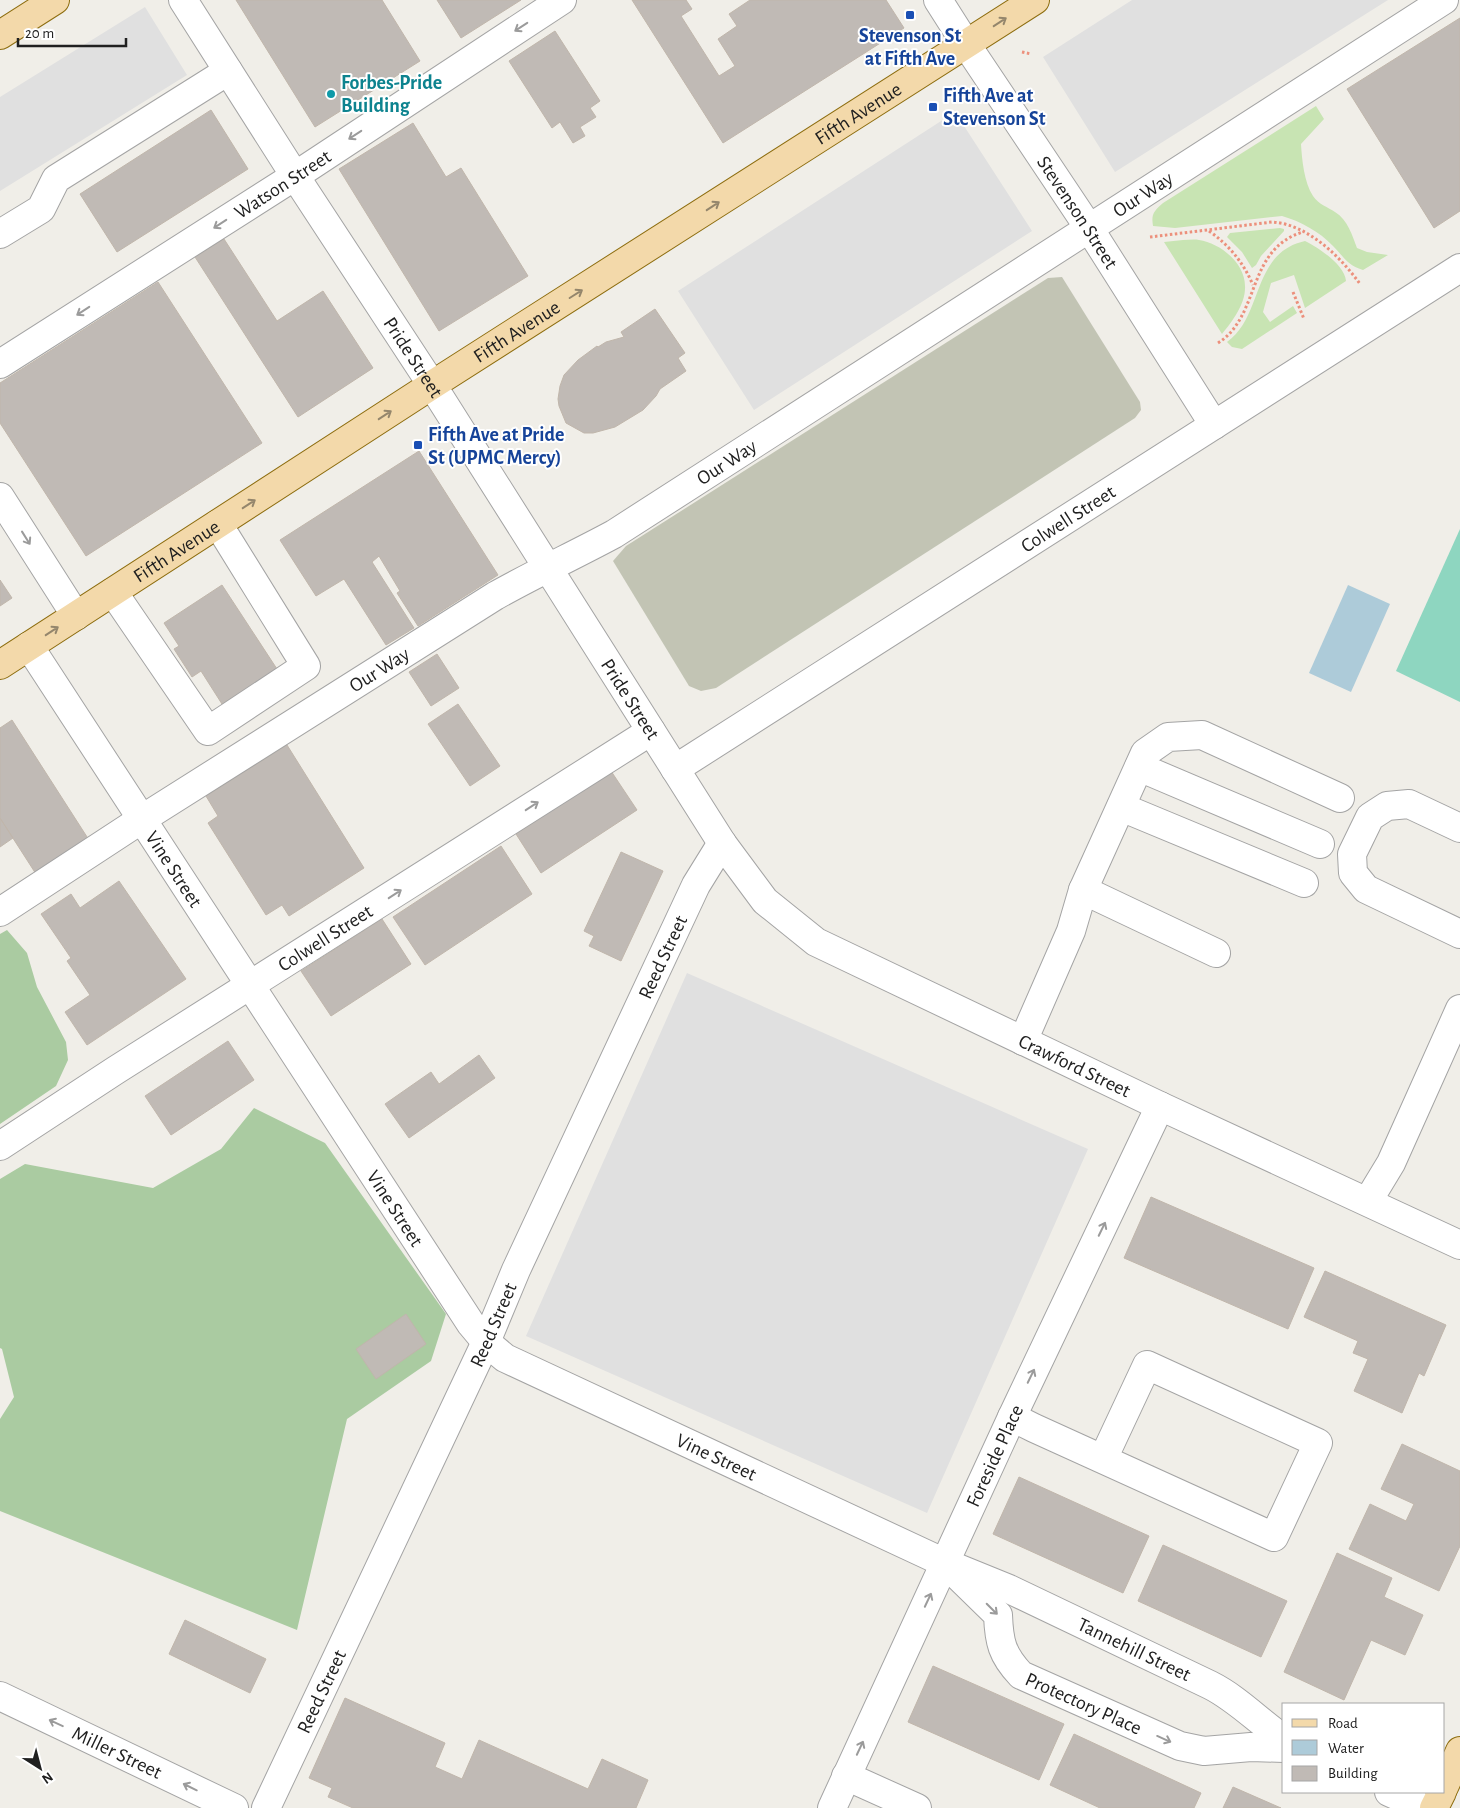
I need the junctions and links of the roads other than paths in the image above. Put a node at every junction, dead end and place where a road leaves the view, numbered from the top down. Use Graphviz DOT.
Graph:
graph roads {
  1 [pos="55,0"];
  2 [pos="183,0"];
  3 [pos="562,0"];
  4 [pos="938,0"];
  5 [pos="1035,0"];
  6 [pos="1444,0"];
  7 [pos="0,35"];
  8 [pos="966,44"];
  9 [pos="228,71"];
  10 [pos="295,176"];
  11 [pos="1089,228"];
  12 [pos="0,234"];
  13 [pos="1460,268"];
  14 [pos="0,364"];
  15 [pos="432,385"];
  16 [pos="1214,425"];
  17 [pos="0,497"];
  18 [pos="218,524"];
  19 [pos="547,568"];
  20 [pos="113,592"];
  21 [pos="76,616"];
  22 [pos="29,646"];
  23 [pos="0,665"];
  24 [pos="650,731"];
  25 [pos="1139,768"];
  26 [pos="675,769"];
  27 [pos="1340,798"];
  28 [pos="1121,808"];
  29 [pos="142,819"];
  30 [pos="1460,828"];
  31 [pos="722,843"];
  32 [pos="1320,844"];
  33 [pos="1304,883"];
  34 [pos="1083,890"];
  35 [pos="0,912"];
  36 [pos="1460,934"];
  37 [pos="1216,953"];
  38 [pos="251,986"];
  39 [pos="1460,1009"];
  40 [pos="1023,1041"];
  41 [pos="1160,1106"];
  42 [pos="0,1146"];
  43 [pos="1368,1201"];
  44 [pos="1460,1245"];
  45 [pos="486,1342"];
  46 [pos="1012,1417"];
  47 [pos="1102,1459"];
  48 [pos="945,1563"];
  49 [pos="1042,1605"];
  50 [pos="1009,1662"];
  51 [pos="1228,1694"];
  52 [pos="0,1696"];
  53 [pos="1282,1738"];
  54 [pos="1282,1748"];
  55 [pos="1204,1751"];
  56 [pos="1460,1751"];
  57 [pos="846,1776"];
  58 [pos="1445,1785"];
  59 [pos="1391,1793"];
  60 [pos="1442,1793"];
  61 [pos="234,1808"];
  62 [pos="266,1808"];
  63 [pos="832,1808"];
  64 [pos="917,1808"];
  65 [pos="1424,1808"];
  66 [pos="1434,1808"];
  1 -- 7 [label="main road"];
  2 -- 9 [label="street, Pride Street"];
  3 -- 10 [label="street, Watson Street, one-way"];
  4 -- 8 [label="street, Stevenson Street"];
  8 -- 5 [label="main road, Fifth Avenue, one-way"];
  6 -- 11 [label="street, Our Way"];
  8 -- 11 [label="street, Stevenson Street"];
  15 -- 8 [label="main road, Fifth Avenue, one-way"];
  9 -- 10 [label="street, Pride Street"];
  9 -- 12 [label="street"];
  10 -- 14 [label="street, Watson Street, one-way"];
  10 -- 15 [label="street, Pride Street"];
  11 -- 16 [label="street, Stevenson Street"];
  11 -- 19 [label="street, Our Way"];
  13 -- 16 [label="street, Colwell Street"];
  18 -- 15 [label="main road, Fifth Avenue, one-way"];
  15 -- 19 [label="street, Pride Street"];
  16 -- 26 [label="street, Colwell Street"];
  17 -- 21 [label="street, one-way"];
  18 -- 20 [label="main road, Fifth Avenue"];
  18 -- 20 [label="street"];
  19 -- 24 [label="street, Pride Street"];
  19 -- 29 [label="street, Our Way"];
  20 -- 21 [label="main road, Fifth Avenue"];
  22 -- 21 [label="main road, Fifth Avenue, one-way"];
  22 -- 23 [label="main road, Fifth Avenue"];
  22 -- 29 [label="street, Vine Street"];
  24 -- 26 [label="street, Pride Street"];
  38 -- 24 [label="street, Colwell Street, one-way"];
  25 -- 27 [label="street"];
  25 -- 28 [label="street"];
  25 -- 32 [label="street"];
  26 -- 31 [label="street, Pride Street"];
  28 -- 33 [label="street"];
  28 -- 34 [label="street"];
  29 -- 35 [label="street, Our Way"];
  29 -- 38 [label="street, Vine Street"];
  30 -- 36 [label="street"];
  31 -- 40 [label="street, Crawford Street"];
  31 -- 45 [label="street, Reed Street"];
  34 -- 37 [label="street"];
  34 -- 40 [label="street"];
  38 -- 42 [label="street, Colwell Street"];
  38 -- 45 [label="street, Vine Street"];
  39 -- 43 [label="street"];
  40 -- 41 [label="street, Crawford Street"];
  41 -- 43 [label="street, Crawford Street"];
  46 -- 41 [label="street, Foreside Place, one-way"];
  43 -- 44 [label="street, Crawford Street"];
  45 -- 48 [label="street, Vine Street"];
  45 -- 62 [label="street, Reed Street"];
  46 -- 47 [label="street"];
  46 -- 48 [label="street, Foreside Place"];
  47 -- 47 [label="street"];
  48 -- 49 [label="street, Tannehill Street"];
  48 -- 50 [label="street, Protectory Place, one-way"];
  57 -- 48 [label="street, Foreside Place, one-way"];
  49 -- 50 [label="street"];
  49 -- 51 [label="street, Tannehill Street"];
  50 -- 55 [label="street, Protectory Place, one-way"];
  51 -- 53 [label="street, Tannehill Street"];
  51 -- 55 [label="street"];
  61 -- 52 [label="street, Miller Street, one-way"];
  54 -- 55 [label="street, Protectory Place"];
  56 -- 58 [label="main road"];
  57 -- 63 [label="street, Foreside Place"];
  57 -- 64 [label="street"];
  59 -- 65 [label="street"];
  60 -- 66 [label="main road"];
}
